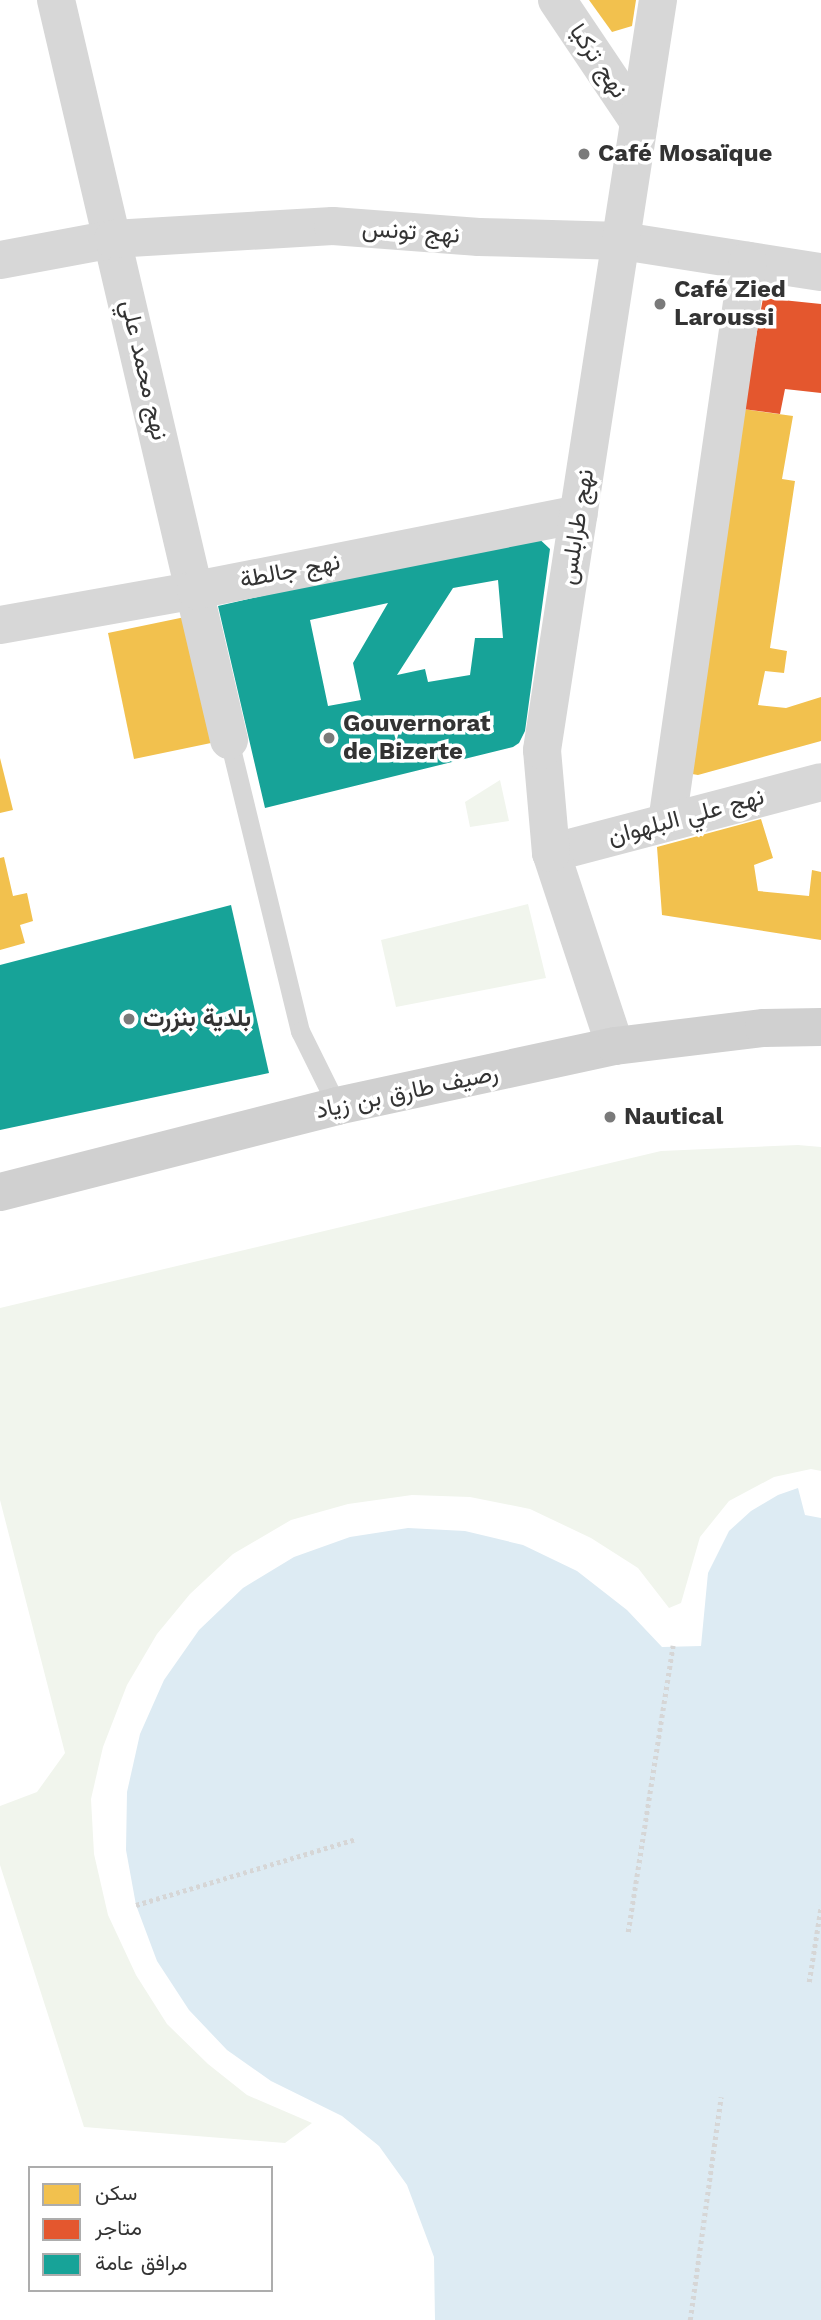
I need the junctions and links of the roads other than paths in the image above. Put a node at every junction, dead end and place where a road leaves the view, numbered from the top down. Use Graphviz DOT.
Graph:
graph roads {
  1 [pos="56,0"];
  2 [pos="557,0"];
  3 [pos="657,0"];
  4 [pos="639,122"];
  5 [pos="113,239"];
  6 [pos="622,241"];
  7 [pos="0,260"];
  8 [pos="748,261"];
  9 [pos="821,272"];
  10 [pos="579,514"];
  11 [pos="195,590"];
  12 [pos="0,625"];
  13 [pos="229,740"];
  14 [pos="821,782"];
  15 [pos="667,822"];
  16 [pos="551,853"];
  17 [pos="821,1027"];
  18 [pos="615,1046"];
  19 [pos="337,1106"];
  20 [pos="0,1192"];
  1 -- 5 [label="street, نهج محمد علي"];
  2 -- 4 [label="street, نهج تركيا"];
  3 -- 4 [label="street, نهج طرابلس"];
  4 -- 6 [label="street, نهج طرابلس"];
  5 -- 6 [label="street, نهج تونس"];
  5 -- 7 [label="street, نهج تونس"];
  5 -- 11 [label="street, نهج محمد علي"];
  6 -- 8 [label="street, نهج تونس"];
  6 -- 10 [label="street, نهج طرابلس"];
  8 -- 9 [label="street, نهج تونس"];
  8 -- 15 [label="street"];
  10 -- 11 [label="street, نهج جالطة"];
  10 -- 16 [label="street, نهج طرابلس"];
  11 -- 12 [label="street, نهج جالطة"];
  11 -- 13 [label="street, نهج محمد علي"];
  13 -- 19 [label="lane"];
  14 -- 15 [label="street, نهج علي البلهوان"];
  15 -- 16 [label="street, نهج علي البلهوان"];
  16 -- 18 [label="street, نهج طرابلس"];
  17 -- 18 [label="main road, رصيف طارق بن زياد"];
  18 -- 19 [label="main road, رصيف طارق بن زياد"];
  19 -- 20 [label="main road, رصيف طارق بن زياد"];
}
